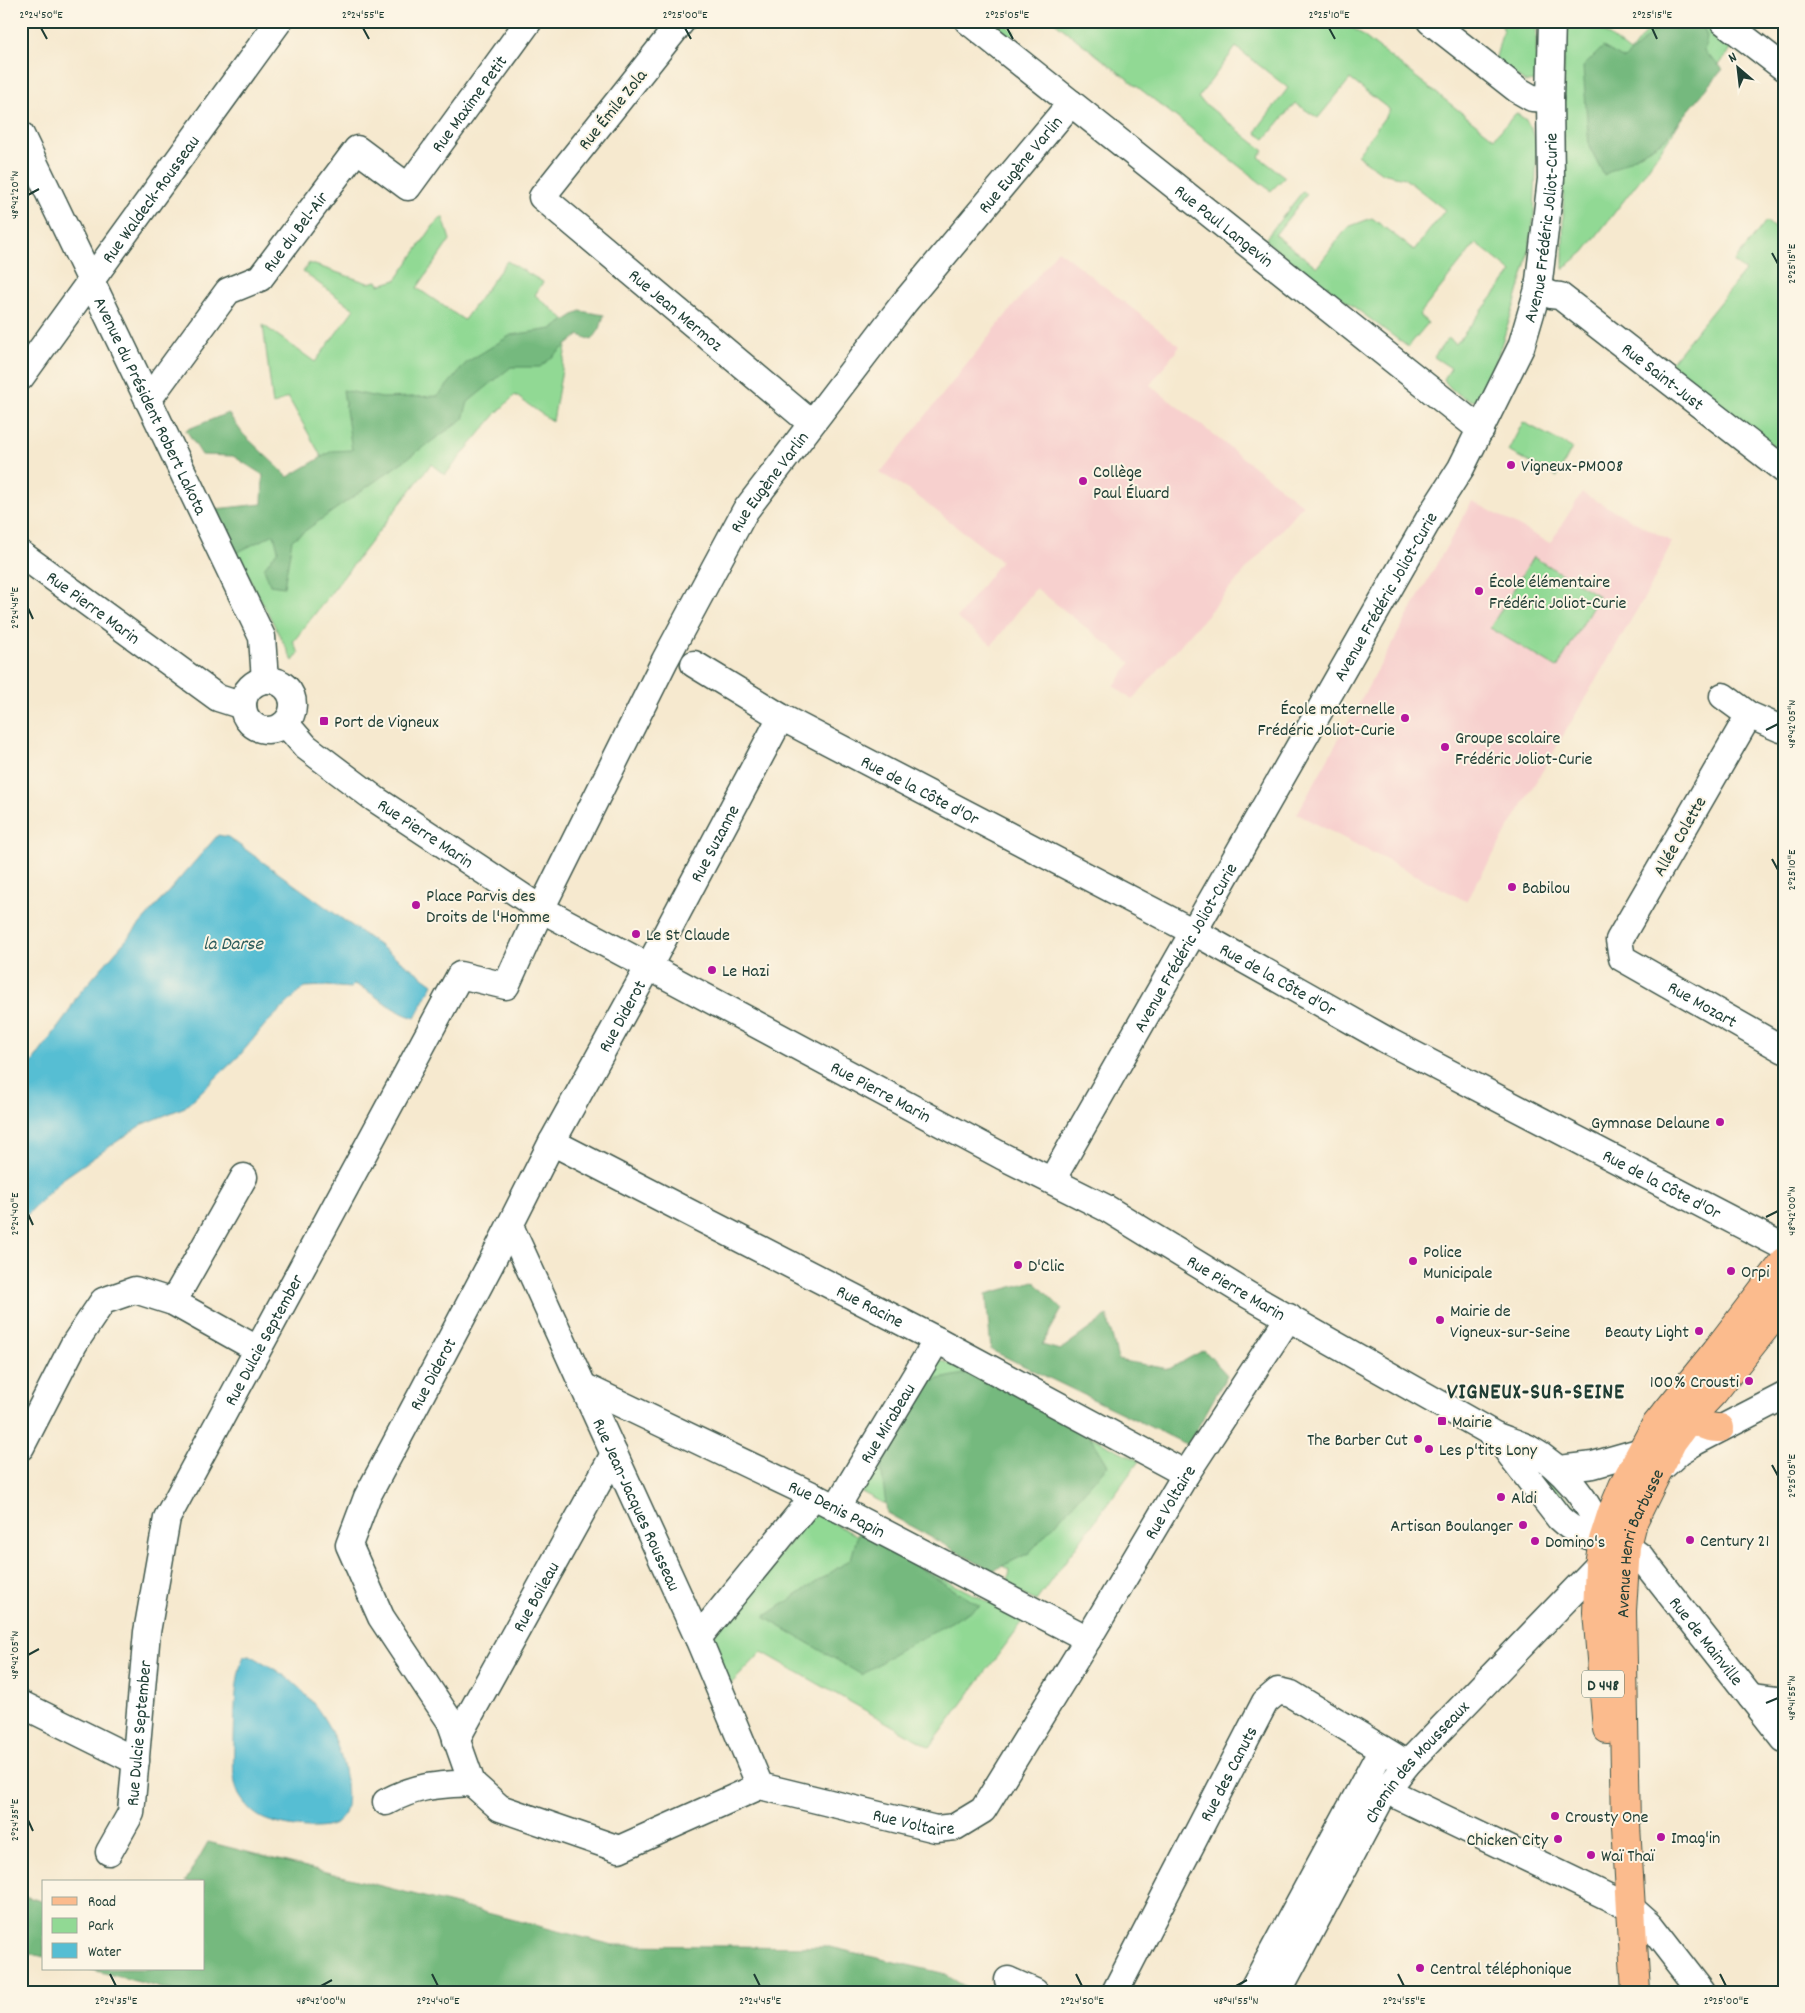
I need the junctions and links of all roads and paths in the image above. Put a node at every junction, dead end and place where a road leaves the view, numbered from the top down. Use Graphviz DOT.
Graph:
graph roads {
  1 [pos="279,21"];
  2 [pos="529,21"];
  3 [pos="682,21"];
  4 [pos="968,21"];
  5 [pos="1430,21"];
  6 [pos="1552,21"];
  7 [pos="1726,22"];
  8 [pos="1784,68"];
  9 [pos="1550,99"];
  10 [pos="1071,103"];
  11 [pos="21,135"];
  12 [pos="408,187"];
  13 [pos="542,197"];
  14 [pos="90,282"];
  15 [pos="1538,288"];
  16 [pos="21,377"];
  17 [pos="148,400"];
  18 [pos="812,423"];
  19 [pos="1481,430"];
  20 [pos="1784,470"];
  21 [pos="21,554"];
  22 [pos="694,664"];
  23 [pos="265,680"];
  24 [pos="1724,696"];
  25 [pos="243,706"];
  26 [pos="1749,716"];
  27 [pos="781,717"];
  28 [pos="286,724"];
  29 [pos="1781,729"];
  30 [pos="541,909"];
  31 [pos="1193,932"];
  32 [pos="1622,958"];
  33 [pos="648,968"];
  34 [pos="1784,1050"];
  35 [pos="552,1142"];
  36 [pos="244,1178"];
  37 [pos="1052,1180"];
  38 [pos="510,1226"];
  39 [pos="1784,1247"];
  40 [pos="1784,1262"];
  41 [pos="1784,1269"];
  42 [pos="173,1302"];
  43 [pos="1784,1304"];
  44 [pos="1289,1317"];
  45 [pos="937,1340"];
  46 [pos="257,1349"];
  47 [pos="583,1386"];
  48 [pos="1777,1399"];
  49 [pos="1691,1404"];
  50 [pos="1720,1428"];
  51 [pos="1495,1435"];
  52 [pos="21,1447"];
  53 [pos="614,1454"];
  54 [pos="1650,1460"];
  55 [pos="1559,1469"];
  56 [pos="1186,1474"];
  57 [pos="825,1502"];
  58 [pos="1610,1548"];
  59 [pos="698,1638"];
  60 [pos="1088,1639"];
  61 [pos="1750,1697"];
  62 [pos="1784,1701"];
  63 [pos="21,1704"];
  64 [pos="1784,1739"];
  65 [pos="456,1740"];
  66 [pos="1382,1749"];
  67 [pos="136,1761"];
  68 [pos="1407,1764"];
  69 [pos="472,1783"];
  70 [pos="760,1786"];
  71 [pos="1400,1798"];
  72 [pos="386,1802"];
  73 [pos="1626,1826"];
  74 [pos="109,1852"];
  75 [pos="1631,1908"];
  76 [pos="1008,1980"];
  77 [pos="1034,1992"];
  78 [pos="1115,1992"];
  79 [pos="1251,1992"];
  80 [pos="1278,1992"];
  81 [pos="1636,1992"];
  82 [pos="1702,1992"];
  1 -- 14 [label="street, Rue Waldeck-Rousseau"];
  2 -- 12 [label="street, Rue Maxime Petit"];
  3 -- 13 [label="street, Rue Émile Zola"];
  4 -- 10 [label="street, Rue Paul Langevin"];
  5 -- 9 [label="street"];
  6 -- 9 [label="street, Avenue Frédéric Joliot-Curie"];
  7 -- 8 [label="street"];
  9 -- 15 [label="street, Avenue Frédéric Joliot-Curie"];
  10 -- 18 [label="street, Rue Eugène Varlin"];
  10 -- 19 [label="street, Rue Paul Langevin"];
  11 -- 14 [label="street, Avenue du Président Robert Lakota"];
  12 -- 17 [label="street, Rue du Bel-Air"];
  13 -- 18 [label="street, Rue Jean Mermoz"];
  14 -- 16 [label="street, Rue Waldeck-Rousseau"];
  14 -- 17 [label="street, Avenue du Président Robert Lakota"];
  15 -- 19 [label="street, Avenue Frédéric Joliot-Curie"];
  15 -- 20 [label="street, Rue Saint-Just"];
  17 -- 23 [label="street, Avenue du Président Robert Lakota"];
  18 -- 30 [label="street, Rue Eugène Varlin"];
  19 -- 31 [label="street, Avenue Frédéric Joliot-Curie"];
  21 -- 25 [label="street, Rue Pierre Marin"];
  22 -- 27 [label="street, Rue de la Côte d'Or"];
  23 -- 25 [label="street"];
  23 -- 28 [label="street"];
  24 -- 26 [label="street"];
  25 -- 28 [label="street"];
  26 -- 29 [label="street"];
  26 -- 32 [label="street, Allée Colette"];
  27 -- 31 [label="street, Rue de la Côte d'Or"];
  27 -- 33 [label="street, Rue Suzanne"];
  28 -- 30 [label="street, Rue Pierre Marin"];
  30 -- 33 [label="street, Rue Pierre Marin"];
  30 -- 46 [label="street, Rue Dulcie September"];
  31 -- 37 [label="street, Avenue Frédéric Joliot-Curie"];
  31 -- 39 [label="street, Rue de la Côte d'Or"];
  32 -- 34 [label="street, Rue Mozart"];
  33 -- 35 [label="street, Rue Diderot"];
  33 -- 37 [label="street, Rue Pierre Marin"];
  35 -- 38 [label="street, Rue Diderot"];
  35 -- 45 [label="street, Rue Racine"];
  36 -- 42 [label="street"];
  37 -- 44 [label="street, Rue Pierre Marin"];
  38 -- 47 [label="street, Rue Jean-Jacques Rousseau"];
  38 -- 65 [label="street, Rue Diderot"];
  40 -- 49 [label="main road, Avenue Henri Barbusse / D 448"];
  41 -- 49 [label="main road"];
  42 -- 46 [label="street"];
  42 -- 52 [label="street"];
  43 -- 49 [label="main road, Avenue Henri Barbusse / D 448"];
  44 -- 51 [label="street, Rue Pierre Marin"];
  44 -- 56 [label="street, Rue Voltaire"];
  45 -- 56 [label="street, Rue Racine"];
  45 -- 57 [label="street, Rue Mirabeau"];
  46 -- 67 [label="street, Rue Dulcie September"];
  47 -- 53 [label="street, Rue Jean-Jacques Rousseau"];
  47 -- 57 [label="street, Rue Denis Papin"];
  48 -- 49 [label="street"];
  48 -- 50 [label="street"];
  49 -- 50 [label="main road"];
  49 -- 54 [label="main road, Avenue Henri Barbusse / D 448"];
  50 -- 54 [label="street"];
  51 -- 55 [label="street, Rue Pierre Marin"];
  51 -- 58 [label="street, Rue Pierre Marin"];
  53 -- 59 [label="street, Rue Jean-Jacques Rousseau"];
  53 -- 65 [label="street, Rue Boileau"];
  54 -- 55 [label="street"];
  54 -- 58 [label="main road, Avenue Henri Barbusse / D 448"];
  55 -- 58 [label="street, Rue Pierre Marin"];
  56 -- 60 [label="street, Rue Voltaire"];
  57 -- 59 [label="street, Rue Mirabeau"];
  57 -- 60 [label="street, Rue Denis Papin"];
  58 -- 61 [label="street, Rue de Mainville"];
  58 -- 68 [label="street, Chemin des Mousseaux"];
  58 -- 73 [label="main road, Avenue Henri Barbusse / D 448"];
  58 -- 73 [label="main road, Avenue Henri Barbusse / D 448"];
  59 -- 70 [label="street, Rue Jean-Jacques Rousseau"];
  60 -- 70 [label="street, Rue Voltaire"];
  61 -- 62 [label="street"];
  61 -- 64 [label="street, Rue de Mainville"];
  63 -- 67 [label="street"];
  65 -- 69 [label="street, Rue Diderot"];
  66 -- 68 [label="street, Rue des Canuts"];
  66 -- 78 [label="street, Rue des Canuts"];
  66 -- 79 [label="street, Chemin des Mousseaux"];
  67 -- 74 [label="street, Rue Dulcie September"];
  68 -- 80 [label="street, Chemin des Mousseaux"];
  69 -- 70 [label="street"];
  69 -- 72 [label="street"];
  71 -- 75 [label="street"];
  73 -- 75 [label="main road, Avenue Henri Barbusse / D 448"];
  75 -- 81 [label="main road, Avenue Henri Barbusse / D 448"];
  75 -- 82 [label="street"];
  76 -- 77 [label="street"];
}
